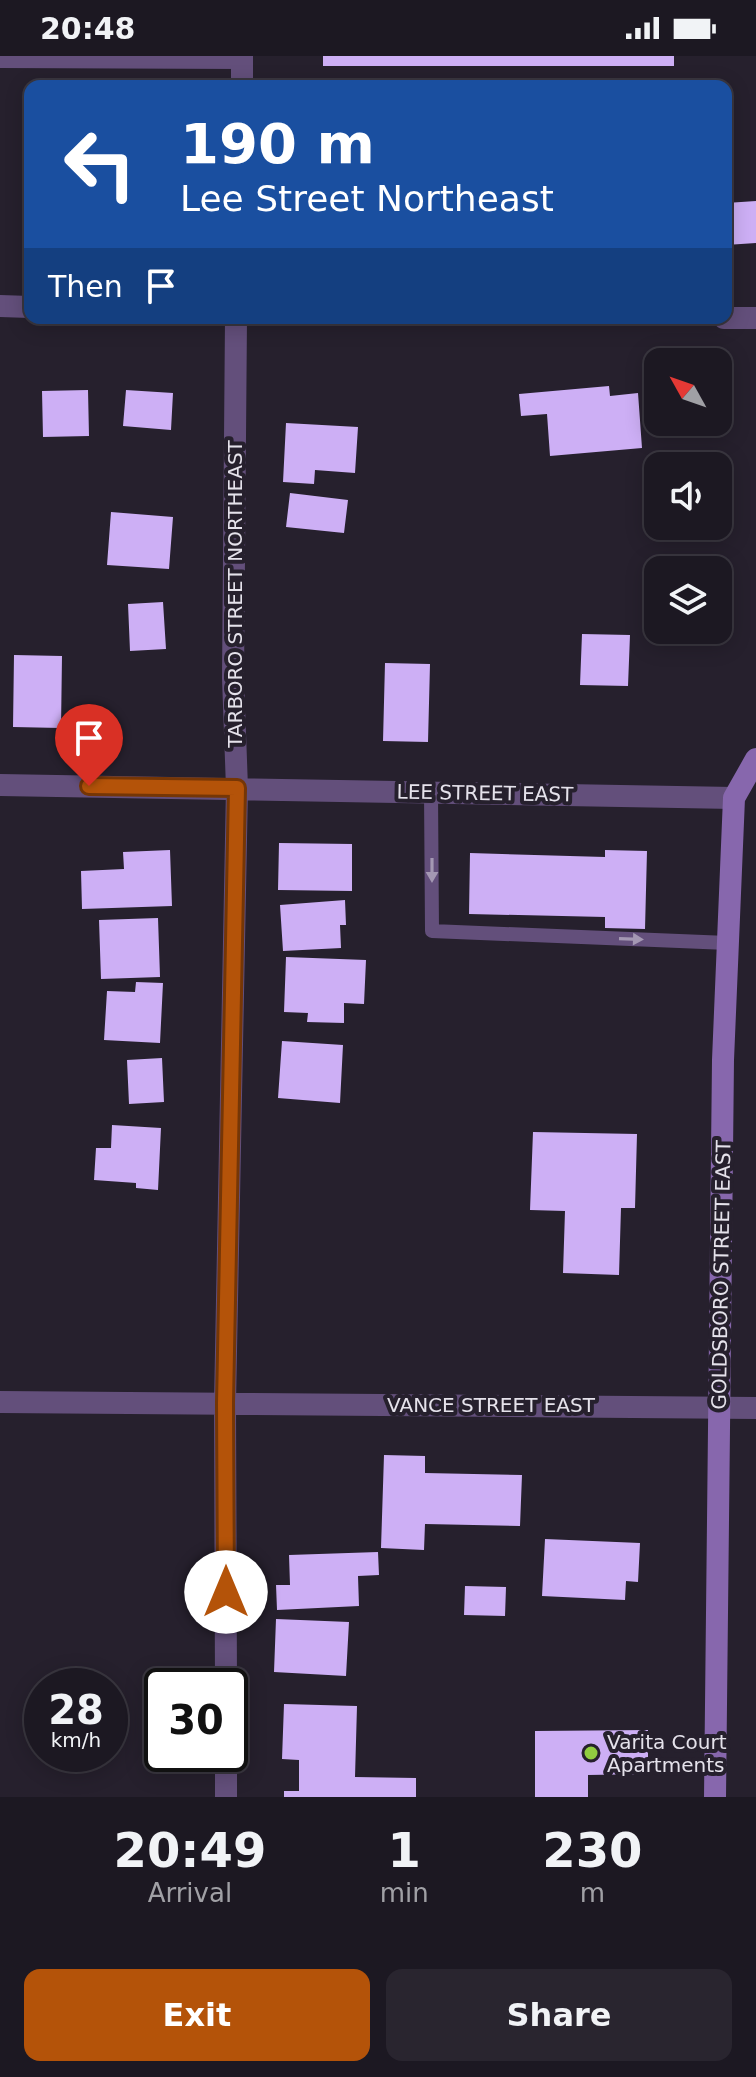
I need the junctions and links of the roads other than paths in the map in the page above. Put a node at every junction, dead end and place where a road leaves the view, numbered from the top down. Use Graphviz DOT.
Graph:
graph roads {
  1 [pos="242,59"];
  2 [pos="0,61"];
  3 [pos="242,80"];
  4 [pos="0,306"];
  5 [pos="24,307"];
  6 [pos="741,318"];
  7 [pos="236,324"];
  8 [pos="756,339"];
  9 [pos="756,759"];
  10 [pos="0,785"];
  11 [pos="237,788"];
  12 [pos="431,792"];
  13 [pos="734,798"];
  14 [pos="728,943"];
  15 [pos="0,1402"];
  16 [pos="225,1403"];
  17 [pos="719,1407"];
  18 [pos="756,1408"];
  19 [pos="226,1668"];
  20 [pos="226,1772"];
  21 [pos="226,1797"];
  22 [pos="715,1797"];
  1 -- 2 [label="lane"];
  1 -- 3 [label="street"];
  4 -- 5 [label="street"];
  6 -- 8 [label="street"];
  7 -- 11 [label="street, TARBORO STREET NORTHEAST"];
  9 -- 13 [label="main road, GOLDSBORO STREET EAST"];
  10 -- 11 [label="street, LEE STREET EAST"];
  11 -- 12 [label="street, LEE STREET EAST"];
  11 -- 16 [label="street, TARBORO STREET NORTHEAST"];
  12 -- 13 [label="street, LEE STREET EAST"];
  12 -- 14 [label="lane, one-way"];
  13 -- 14 [label="main road, GOLDSBORO STREET EAST"];
  14 -- 17 [label="main road, GOLDSBORO STREET EAST"];
  15 -- 16 [label="street, VANCE STREET EAST"];
  16 -- 17 [label="street, VANCE STREET EAST"];
  16 -- 19 [label="street, TARBORO STREET NORTHEAST"];
  17 -- 18 [label="street, VANCE STREET EAST"];
  17 -- 22 [label="main road, GOLDSBORO STREET EAST"];
  20 -- 21 [label="street"];
}
